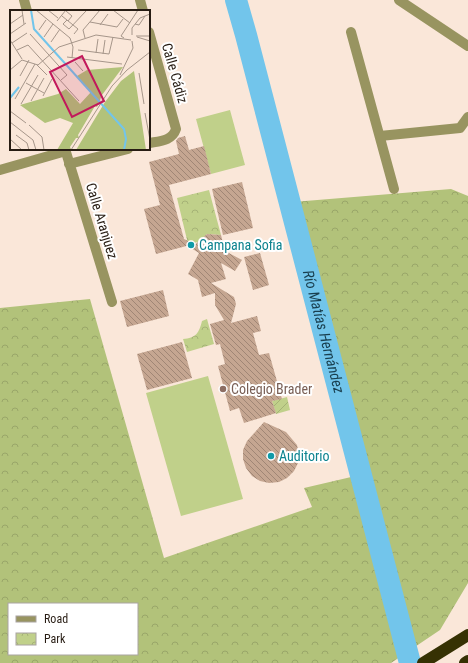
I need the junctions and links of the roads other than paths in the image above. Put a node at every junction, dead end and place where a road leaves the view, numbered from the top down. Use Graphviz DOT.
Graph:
graph roads {
  1 [pos="24,0"];
  2 [pos="140,0"];
  3 [pos="399,0"];
  4 [pos="27,10"];
  5 [pos="143,10"];
  6 [pos="351,32"];
  7 [pos="150,36"];
  8 [pos="468,46"];
  9 [pos="468,116"];
  10 [pos="380,136"];
  11 [pos="150,144"];
  12 [pos="65,150"];
  13 [pos="124,150"];
  14 [pos="69,164"];
  15 [pos="0,170"];
  16 [pos="394,189"];
  17 [pos="112,302"];
  18 [pos="468,635"];
  19 [pos="468,661"];
  20 [pos="423,663"];
  21 [pos="465,663"];
  1 -- 4 [label="street"];
  2 -- 5 [label="street"];
  3 -- 8 [label="street"];
  6 -- 10 [label="street"];
  7 -- 11 [label="street, Calle Cádiz"];
  9 -- 10 [label="street"];
  10 -- 16 [label="street"];
  12 -- 14 [label="street, Calle Aranjuez"];
  12 -- 15 [label="street"];
  13 -- 14 [label="street"];
  14 -- 17 [label="street, Calle Aranjuez"];
  18 -- 20 [label="highway"];
  19 -- 21 [label="highway"];
}
